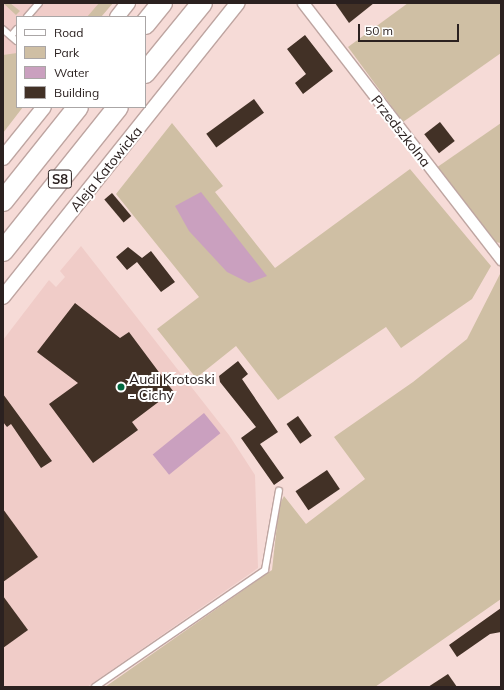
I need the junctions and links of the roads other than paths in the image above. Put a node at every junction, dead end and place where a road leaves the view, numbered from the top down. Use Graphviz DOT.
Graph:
graph roads {
  1 [pos="39,3"];
  2 [pos="128,3"];
  3 [pos="162,3"];
  4 [pos="202,3"];
  5 [pos="238,3"];
  6 [pos="303,3"];
  7 [pos="28,16"];
  8 [pos="118,16"];
  9 [pos="146,23"];
  10 [pos="3,29"];
  11 [pos="16,30"];
  12 [pos="11,36"];
  13 [pos="16,40"];
  14 [pos="146,72"];
  15 [pos="43,108"];
  16 [pos="77,108"];
  17 [pos="117,108"];
  18 [pos="3,158"];
  19 [pos="3,201"];
  20 [pos="3,251"];
  21 [pos="500,254"];
  22 [pos="3,297"];
  23 [pos="279,491"];
  24 [pos="95,687"];
  1 -- 7 [label="lane"];
  2 -- 8 [label="street"];
  3 -- 9 [label="highway"];
  4 -- 14 [label="highway"];
  5 -- 22 [label="street, Aleja Katowicka"];
  6 -- 21 [label="street, Przedszkolna"];
  10 -- 12 [label="lane"];
  11 -- 12 [label="lane"];
  12 -- 13 [label="lane"];
  15 -- 18 [label="street"];
  16 -- 19 [label="highway, S8"];
  17 -- 20 [label="highway, S8"];
  23 -- 24 [label="lane"];
}
